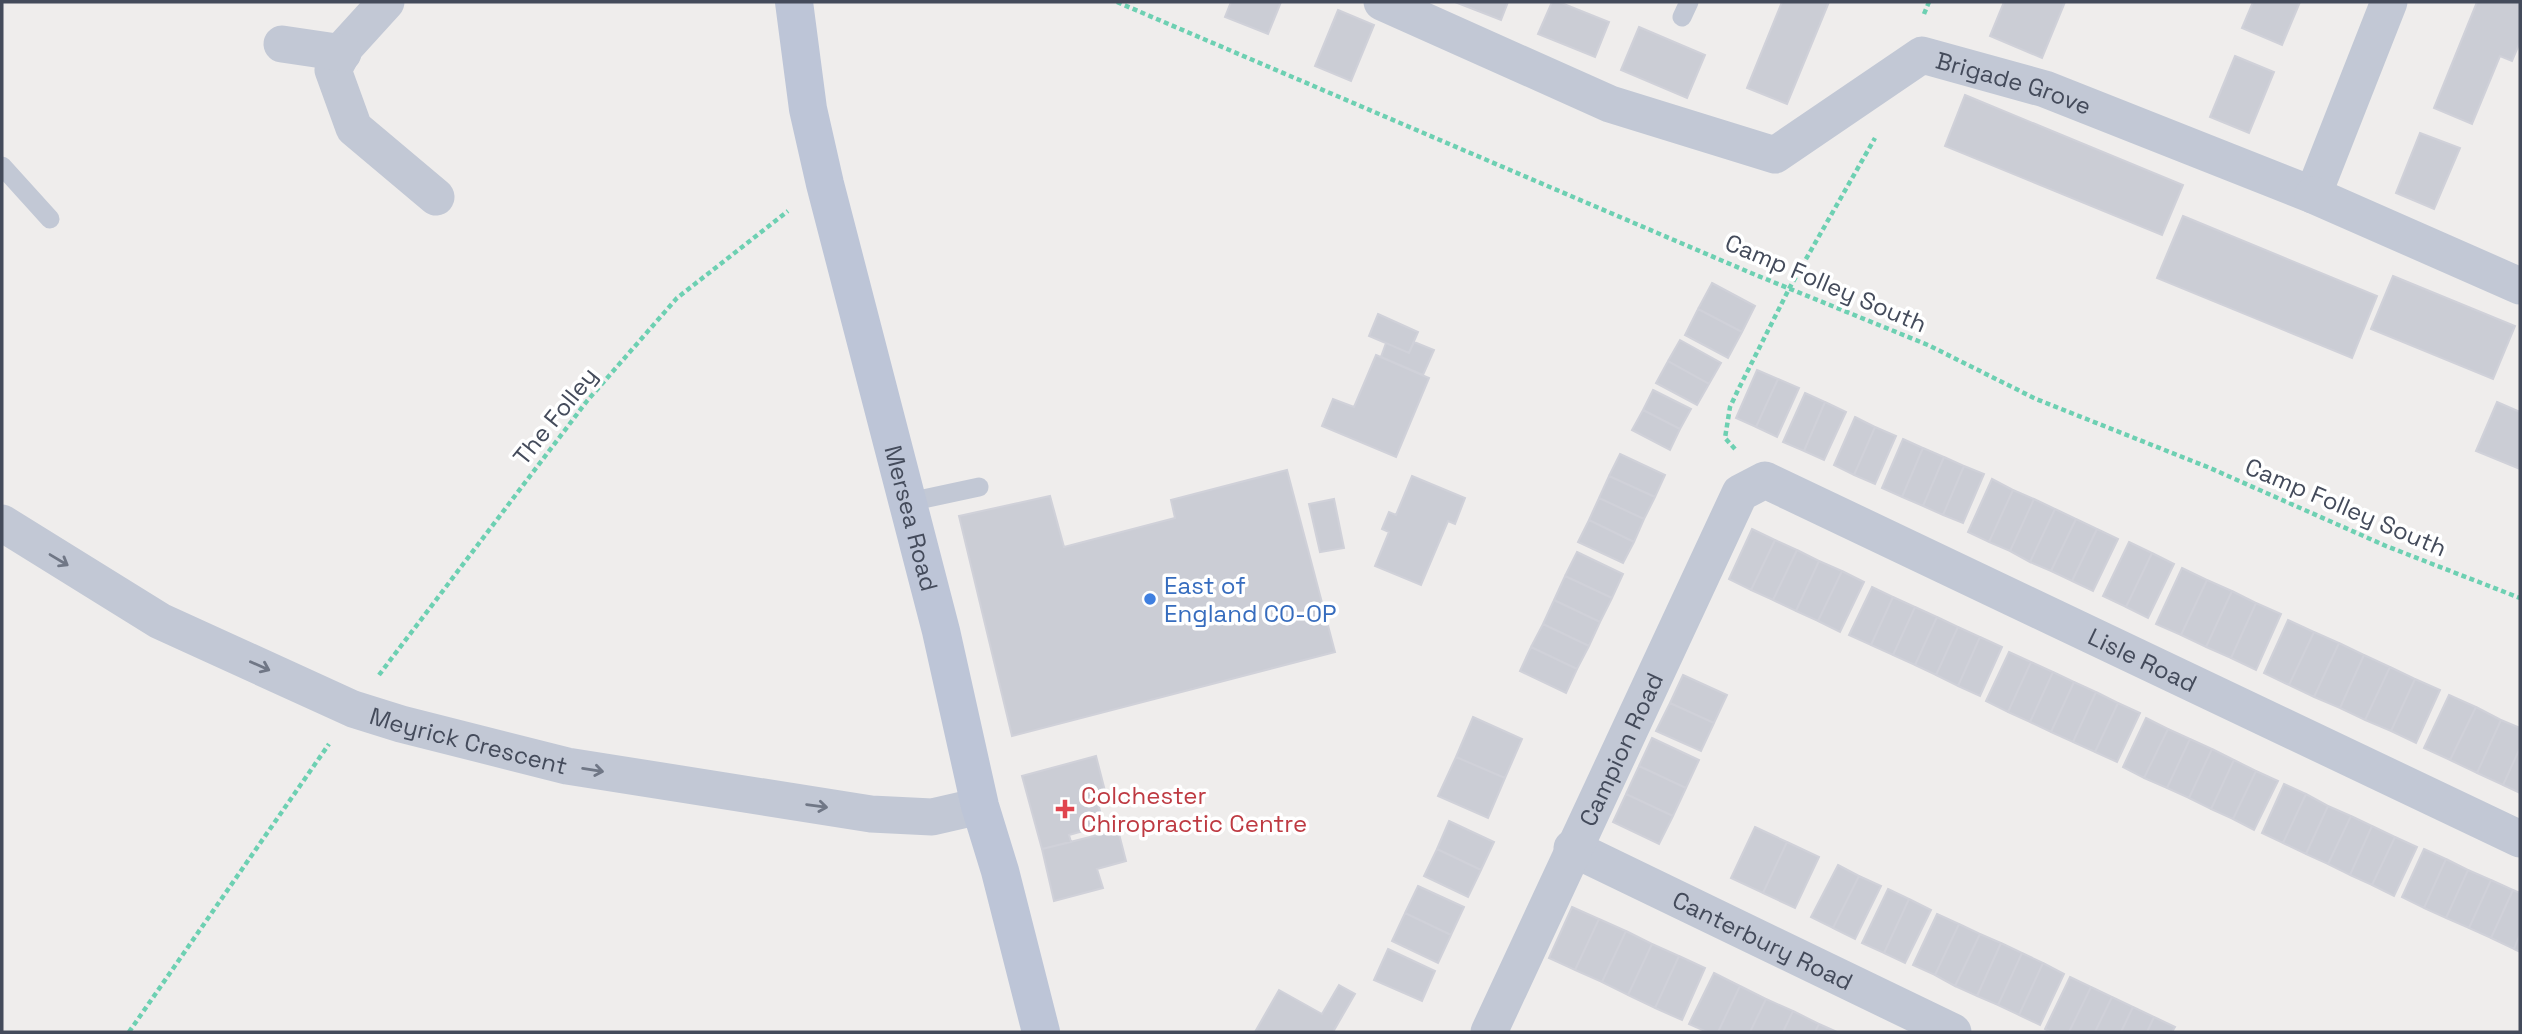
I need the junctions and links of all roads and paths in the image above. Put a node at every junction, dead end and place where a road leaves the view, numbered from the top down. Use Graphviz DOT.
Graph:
graph roads {
  1 [pos="386,2"];
  2 [pos="794,2"];
  3 [pos="1117,2"];
  4 [pos="1929,2"];
  5 [pos="2389,2"];
  6 [pos="1392,4"];
  7 [pos="282,44"];
  8 [pos="342,53"];
  9 [pos="1922,55"];
  10 [pos="1876,136"];
  11 [pos="2,166"];
  12 [pos="825,184"];
  13 [pos="2313,195"];
  14 [pos="436,197"];
  15 [pos="50,219"];
  16 [pos="2520,286"];
  17 [pos="1790,287"];
  18 [pos="1765,480"];
  19 [pos="978,486"];
  20 [pos="909,502"];
  21 [pos="2,523"];
  22 [pos="2520,598"];
  23 [pos="353,709"];
  24 [pos="980,806"];
  25 [pos="2520,839"];
  26 [pos="1572,848"];
  27 [pos="129,1032"];
  28 [pos="1041,1032"];
  29 [pos="1489,1032"];
  30 [pos="1953,1032"];
  1 -- 8 [label="street"];
  2 -- 12 [label="main road, Mersea Road"];
  3 -- 17 [label="path, Camp Folley South"];
  4 -- 9 [label="path"];
  5 -- 13 [label="street"];
  6 -- 9 [label="street, Brigade Grove"];
  7 -- 8 [label="street"];
  8 -- 14 [label="street"];
  9 -- 13 [label="street, Brigade Grove"];
  10 -- 17 [label="path"];
  11 -- 15 [label="lane"];
  12 -- 20 [label="main road, Mersea Road"];
  12 -- 23 [label="path, The Folley"];
  13 -- 16 [label="street, Brigade Grove"];
  17 -- 18 [label="path"];
  17 -- 22 [label="path, Camp Folley South"];
  18 -- 25 [label="street, Lisle Road"];
  18 -- 26 [label="street, Campion Road"];
  19 -- 20 [label="lane"];
  20 -- 24 [label="main road, Mersea Road"];
  21 -- 23 [label="street, Meyrick Crescent, one-way"];
  23 -- 24 [label="street, Meyrick Crescent, one-way"];
  23 -- 27 [label="path, The Folley"];
  24 -- 28 [label="main road, Mersea Road"];
  26 -- 29 [label="street, Campion Road"];
  26 -- 30 [label="street, Canterbury Road"];
}
